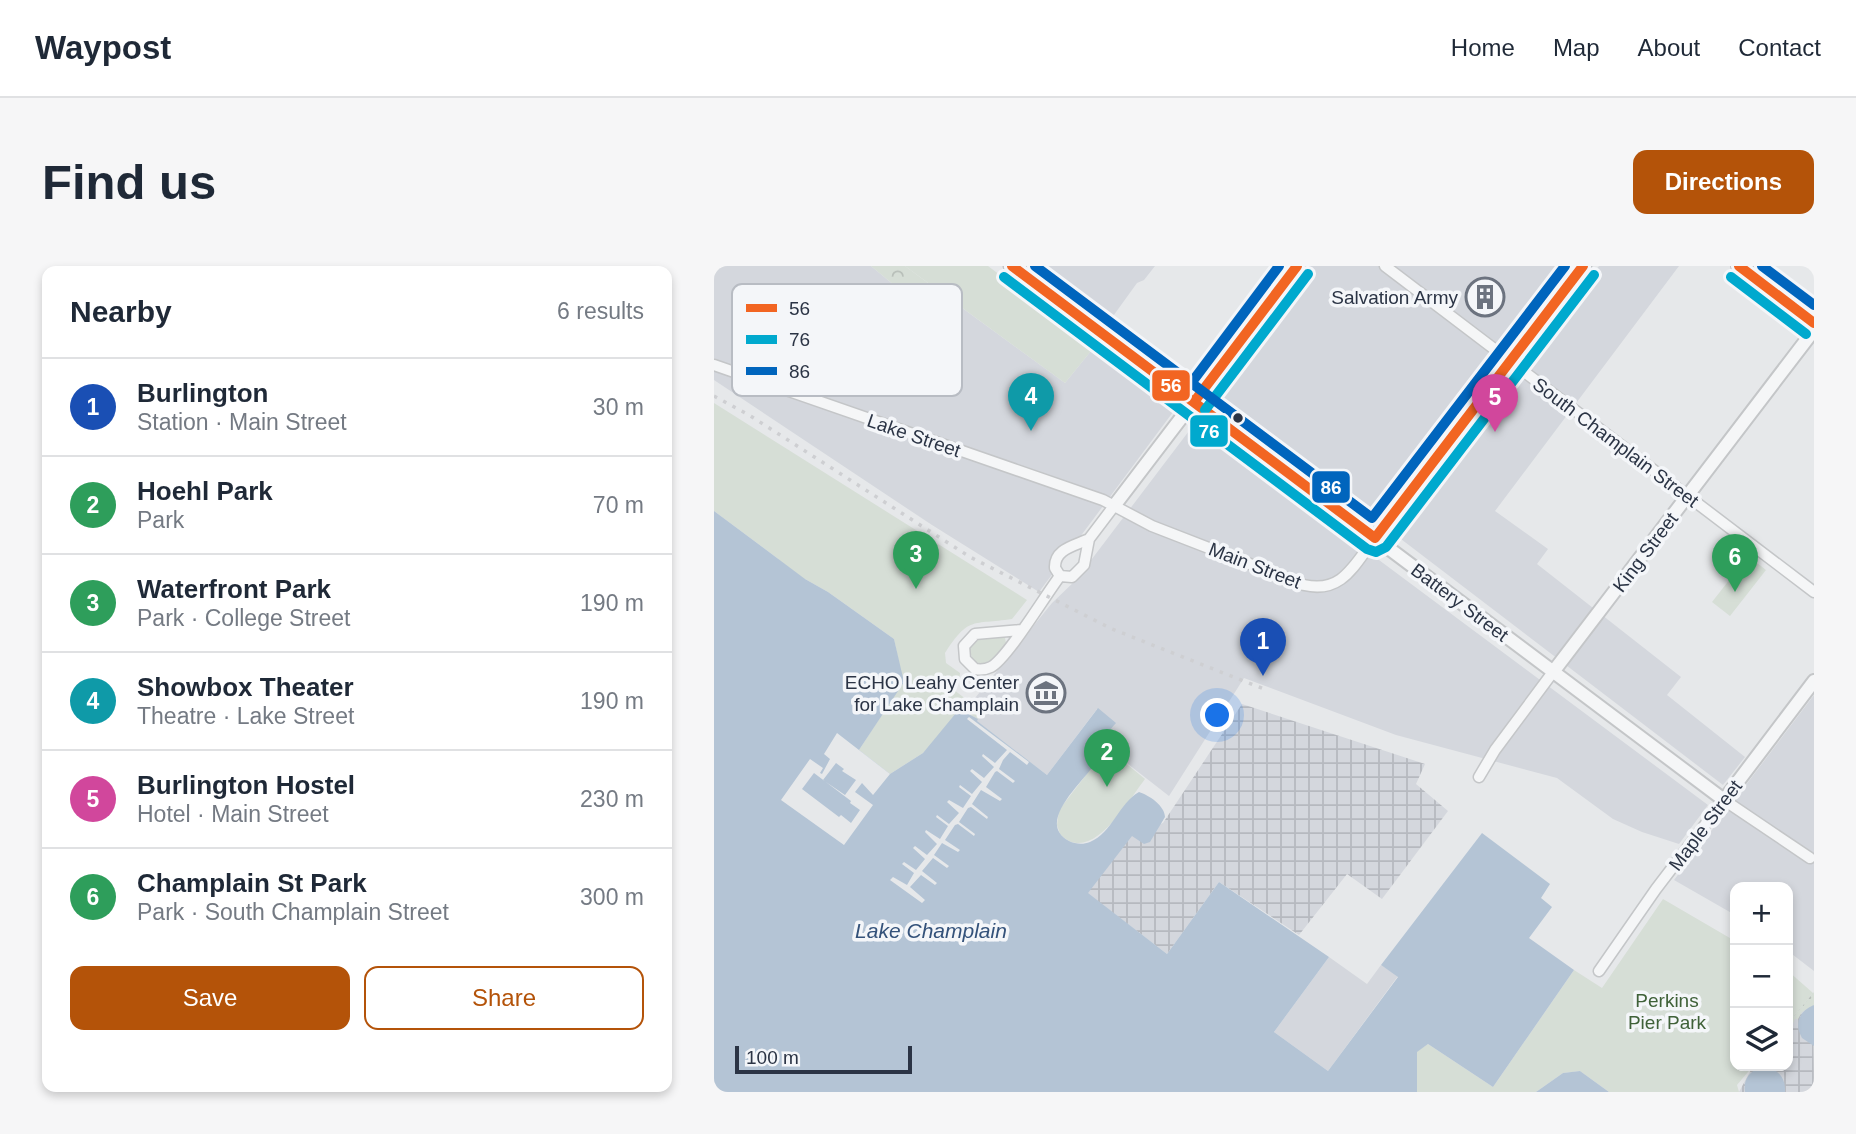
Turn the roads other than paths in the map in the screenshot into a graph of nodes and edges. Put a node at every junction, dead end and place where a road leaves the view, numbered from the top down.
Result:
1 (1012, 266) edge
2 (1297, 266) edge
3 (1385, 266) edge
4 (1583, 266) edge
5 (1739, 266) edge
6 (1814, 323) edge
7 (1814, 330) edge
8 (1510, 362) junction
9 (714, 365) edge
10 (732, 371) edge
11 (803, 396) edge
12 (1194, 402) junction
13 (1687, 497) junction
14 (1114, 506) junction
15 (1375, 538) junction
16 (1089, 539) junction
17 (1060, 576) junction
18 (1814, 592) edge
19 (1021, 630) junction
20 (1553, 673) junction
21 (1814, 681) edge
22 (1479, 777) dead end
23 (1724, 800) junction
24 (1810, 858) dead end
25 (1599, 971) dead end

1 - 12 main road, Battery Street
2 - 12 street
3 - 8 street, South Champlain Street
4 - 8 main road, Main Street
5 - 6 main road
7 - 13 street, King Street
8 - 13 street, South Champlain Street
8 - 15 main road, Main Street
9 - 10 street, Lake Street
11 - 14 street, Lake Street
12 - 14 street
12 - 15 main road, Battery Street
13 - 18 street, South Champlain Street
13 - 20 street, King Street
14 - 15 street, Main Street
14 - 16 street
15 - 20 street, Battery Street
16 - 17 street
16 - 17 street
17 - 19 street
19 - 19 street
20 - 22 street, King Street
20 - 23 street, Battery Street
21 - 23 street, Maple Street
23 - 24 street, Battery Street
23 - 25 street, Maple Street

